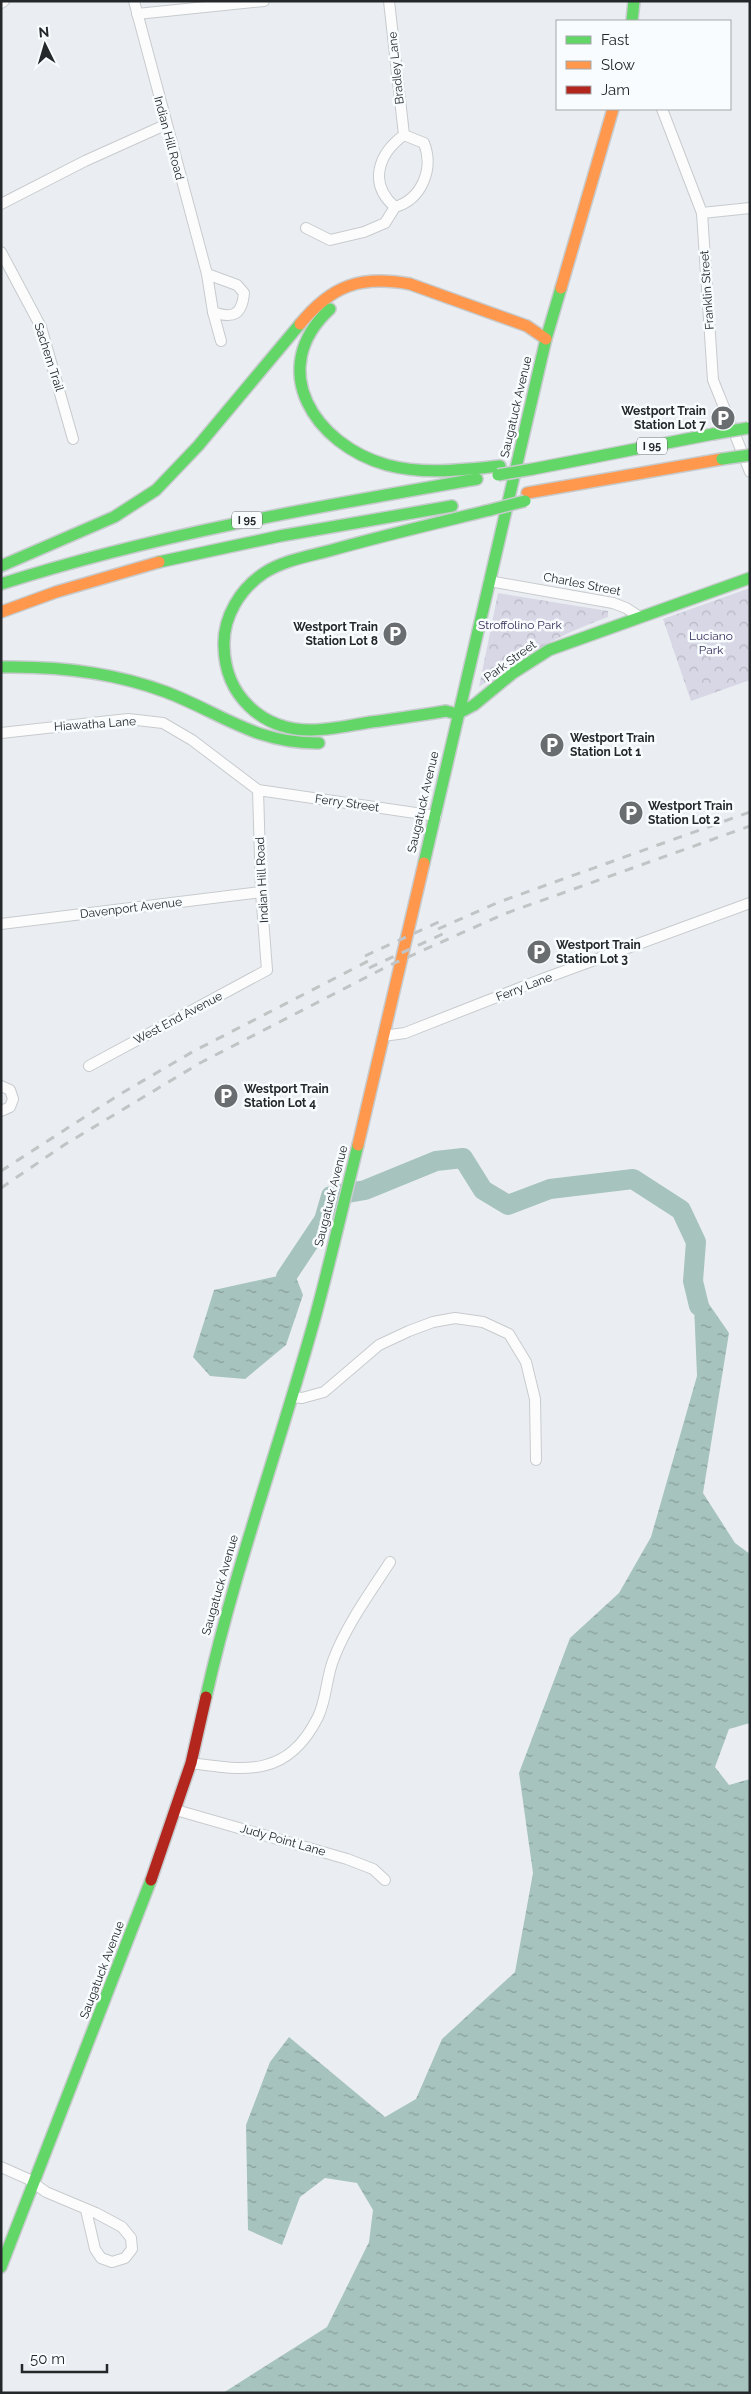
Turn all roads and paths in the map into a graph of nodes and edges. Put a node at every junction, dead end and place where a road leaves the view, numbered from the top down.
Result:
1 (134, 1) edge
2 (264, 1) edge
3 (389, 1) edge
4 (634, 1) edge
5 (136, 14) junction
6 (632, 20) edge
7 (613, 110) edge
8 (662, 110) edge
9 (165, 125) junction
10 (404, 135) junction
11 (1, 204) edge
12 (395, 207) junction
13 (750, 208) edge
14 (702, 213) junction
15 (306, 228) dead end
16 (1, 252) edge
17 (207, 274) junction
18 (213, 312) junction
19 (546, 338) junction
20 (221, 341) dead end
21 (749, 428) edge
22 (73, 439) dead end
23 (750, 455) edge
24 (499, 471) junction
25 (750, 472) edge
26 (491, 504) junction
27 (1, 566) edge
28 (750, 578) edge
29 (489, 581) junction
30 (1, 584) edge
31 (1, 612) edge
32 (640, 617) junction
33 (1, 667) edge
34 (457, 714) junction
35 (394, 731) dead end
36 (1, 733) edge
37 (331, 742) dead end
38 (258, 790) junction
39 (436, 816) junction
40 (261, 892) junction
41 (750, 903) edge
42 (1, 924) edge
43 (267, 970) joint
44 (383, 1036) junction
45 (89, 1066) dead end
46 (1, 1086) edge
47 (1, 1111) edge
48 (292, 1397) junction
49 (536, 1460) dead end
50 (390, 1562) dead end
51 (190, 1763) junction
52 (176, 1810) junction
53 (385, 1880) dead end
54 (1, 2167) edge
55 (34, 2183) junction
56 (86, 2210) junction
57 (1, 2267) edge

1 - 5 street, Indian Hill Road
2 - 5 street
3 - 10 street, Bradley Lane
4 - 6 main road
5 - 9 street, Indian Hill Road
7 - 19 main road, Saugatuck Avenue
8 - 14 street, Franklin Street
9 - 11 street
9 - 17 street, Indian Hill Road
10 - 12 street
10 - 12 street
12 - 15 street
13 - 14 street
14 - 25 street, Franklin Street
16 - 22 street, Sachem Trail
17 - 18 street, Indian Hill Road
17 - 18 street
18 - 20 street, Indian Hill Road
19 - 24 main road
19 - 27 main road
19 - 29 main road, Saugatuck Avenue
21 - 24 main road, I 95, bridge
23 - 26 main road, I 95, bridge
24 - 30 main road, I 95
26 - 31 main road, I 95
26 - 34 main road
28 - 32 main road
29 - 32 street, Charles Street
29 - 34 main road, Saugatuck Avenue
32 - 34 main road, Park Street
33 - 37 main road
34 - 35 main road, Park Street
34 - 39 main road, Saugatuck Avenue
36 - 38 street, Hiawatha Lane
38 - 39 street, Ferry Street
38 - 40 street, Indian Hill Road
39 - 44 main road, Saugatuck Avenue
40 - 42 street, Davenport Avenue
40 - 43 street, Indian Hill Road
41 - 44 street, Ferry Lane
43 - 45 street, West End Avenue
44 - 48 main road, Saugatuck Avenue
46 - 47 street
48 - 49 street
48 - 51 main road, Saugatuck Avenue
50 - 51 street
51 - 52 main road, Saugatuck Avenue
52 - 53 street, Judy Point Lane
52 - 55 main road, Saugatuck Avenue
54 - 55 street
55 - 56 street
55 - 57 main road, Saugatuck Avenue
56 - 56 street

